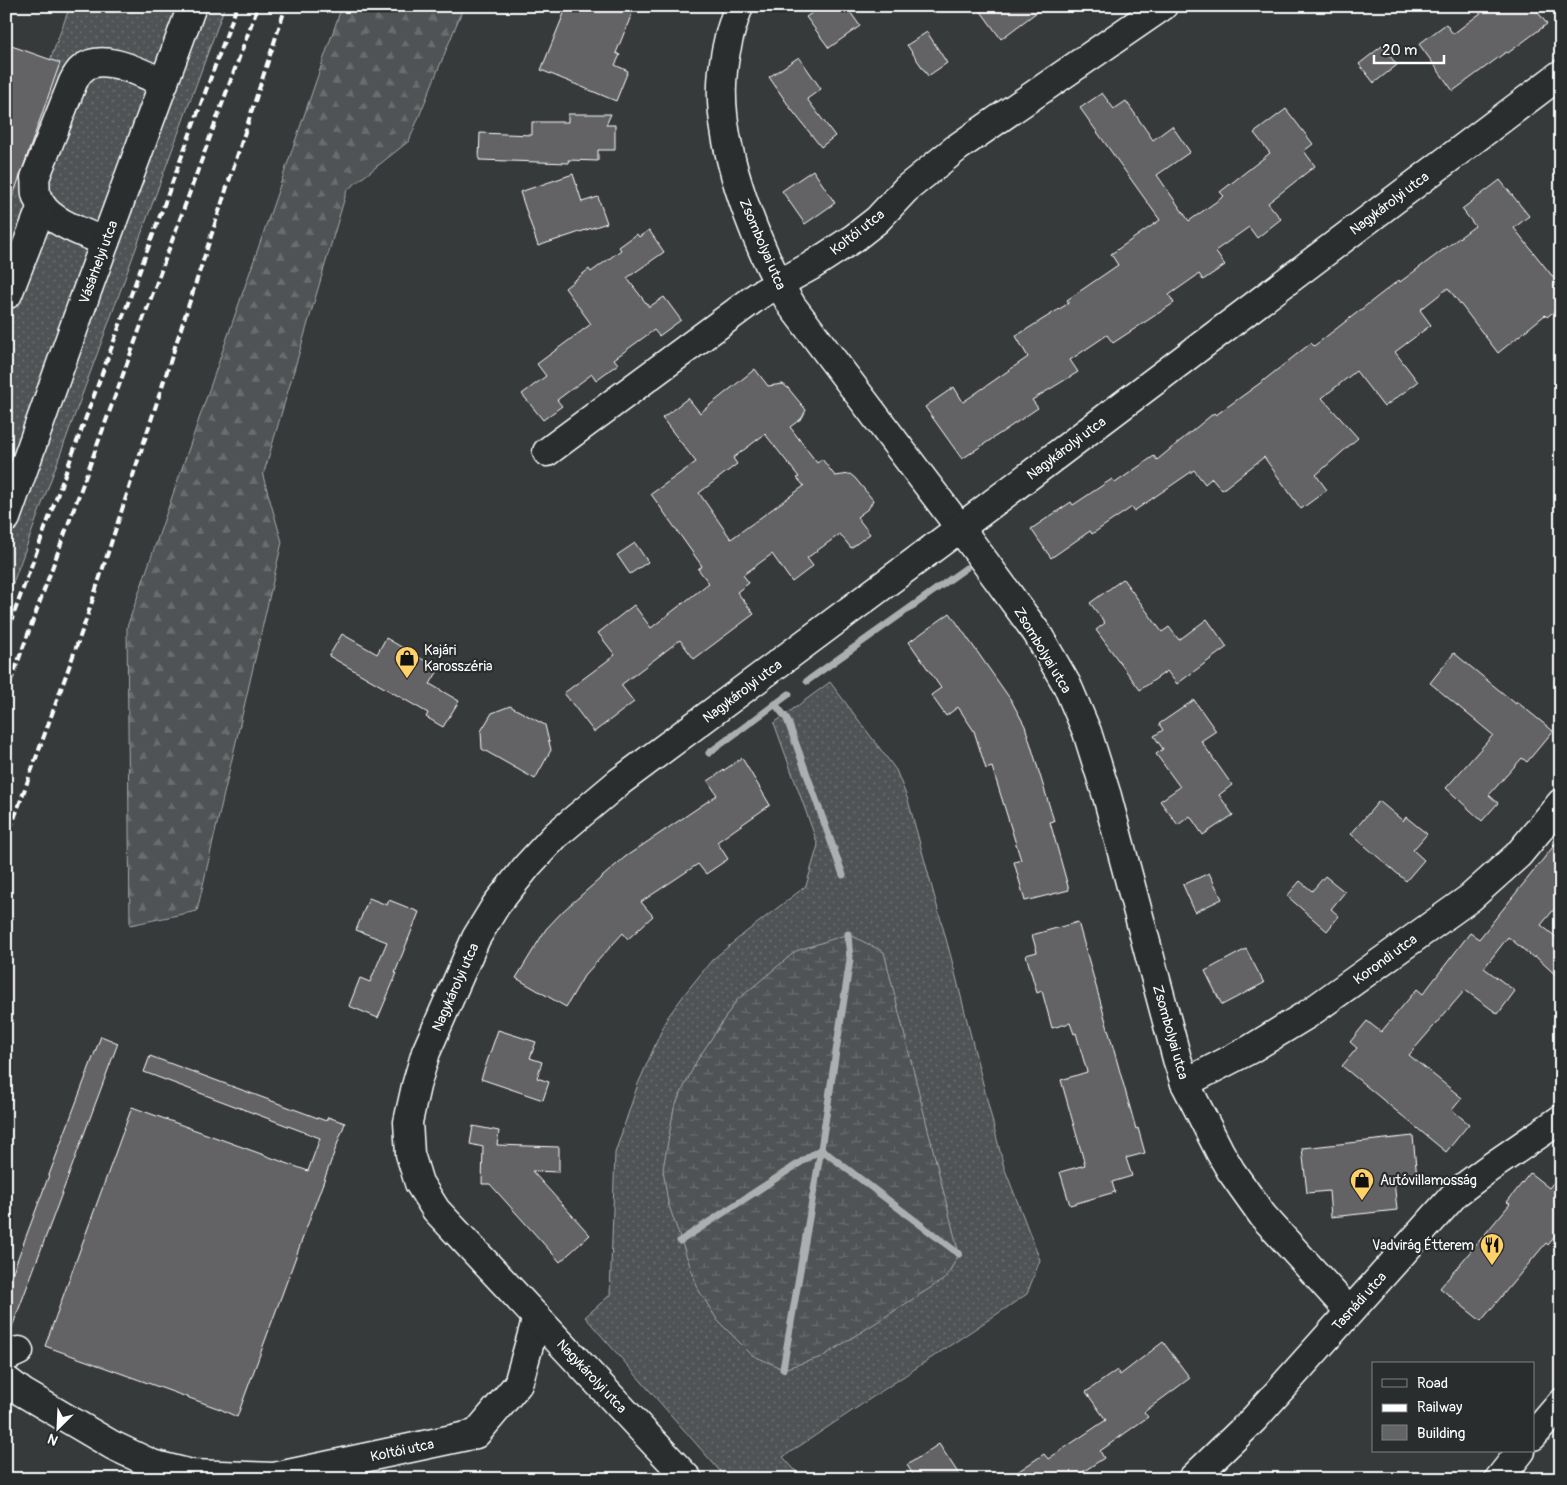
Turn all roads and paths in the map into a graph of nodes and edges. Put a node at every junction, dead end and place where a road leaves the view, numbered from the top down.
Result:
1 (192, 6) edge
2 (739, 6) edge
3 (1163, 6) edge
4 (1561, 74) edge
5 (164, 83) junction
6 (42, 206) junction
7 (105, 242) junction
8 (778, 284) junction
9 (8, 294) dead end
10 (547, 452) dead end
11 (6, 518) edge
12 (960, 528) junction
13 (1561, 803) edge
14 (1185, 1083) junction
15 (1561, 1119) edge
16 (1350, 1311) junction
17 (537, 1317) junction
18 (6, 1380) edge
19 (1561, 1403) edge
20 (1534, 1435) edge
21 (1520, 1452) edge
22 (688, 1479) edge
23 (1192, 1479) edge
24 (1499, 1479) edge

1 - 5 street, Vásárhelyi utca
2 - 8 street, Zsombolyai utca
3 - 8 street, Koltói utca
4 - 12 street, Nagykárolyi utca
5 - 6 street
5 - 7 street, Vásárhelyi utca
6 - 7 street
6 - 9 street
7 - 11 street, Vásárhelyi utca
8 - 10 street, Koltói utca
8 - 12 street, Zsombolyai utca
12 - 14 street, Zsombolyai utca
12 - 17 street, Nagykárolyi utca
13 - 14 street, Korondi utca
14 - 16 street, Zsombolyai utca
15 - 16 street, Tasnádi utca
16 - 23 street, Tasnádi utca
17 - 18 street, Koltói utca
17 - 22 street, Nagykárolyi utca
19 - 20 street
21 - 24 street

